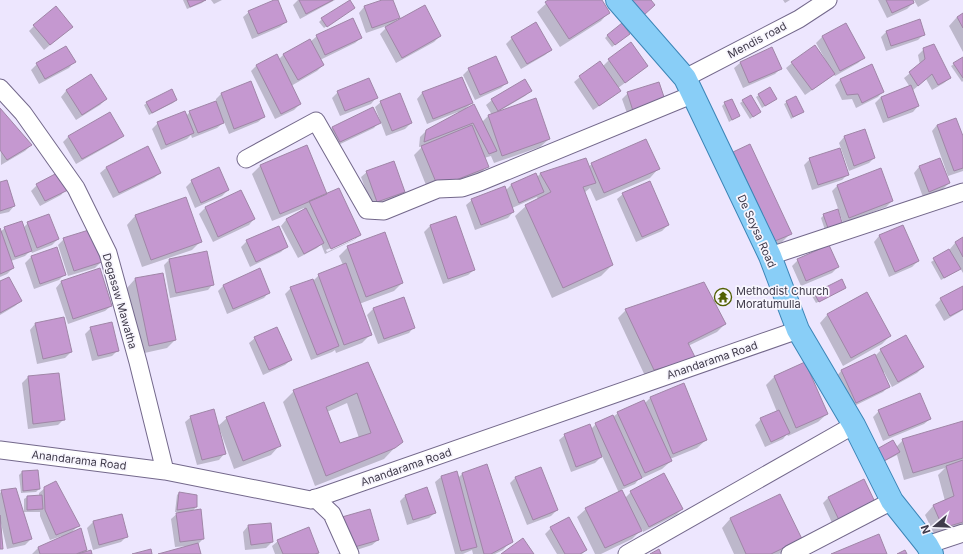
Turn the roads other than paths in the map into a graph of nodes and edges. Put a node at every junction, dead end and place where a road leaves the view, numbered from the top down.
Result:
1 (617, 0) edge
2 (828, 0) edge
3 (690, 86) junction
4 (0, 88) edge
5 (246, 159) dead end
6 (963, 192) edge
7 (770, 256) junction
8 (798, 330) junction
9 (854, 425) junction
10 (0, 450) edge
11 (165, 471) junction
12 (315, 498) junction
13 (892, 501) junction
14 (963, 533) edge
15 (929, 549) edge
16 (350, 554) edge
17 (627, 554) edge
18 (790, 554) edge

1 - 3 main road, De Soysa Road
2 - 3 street, Mendis road
3 - 5 street, Mendis road
3 - 7 main road, De Soysa Road
4 - 11 street, Degasaw Mawatha
6 - 7 street
7 - 8 main road, De Soysa Road
8 - 9 main road, De Soysa Road
8 - 12 street, Anandarama Road
9 - 13 main road, De Soysa Road
9 - 17 street
10 - 11 street, Anandarama Road
11 - 12 street, Anandarama Road
12 - 16 street
13 - 15 main road, De Soysa Road
13 - 18 street
14 - 15 street

